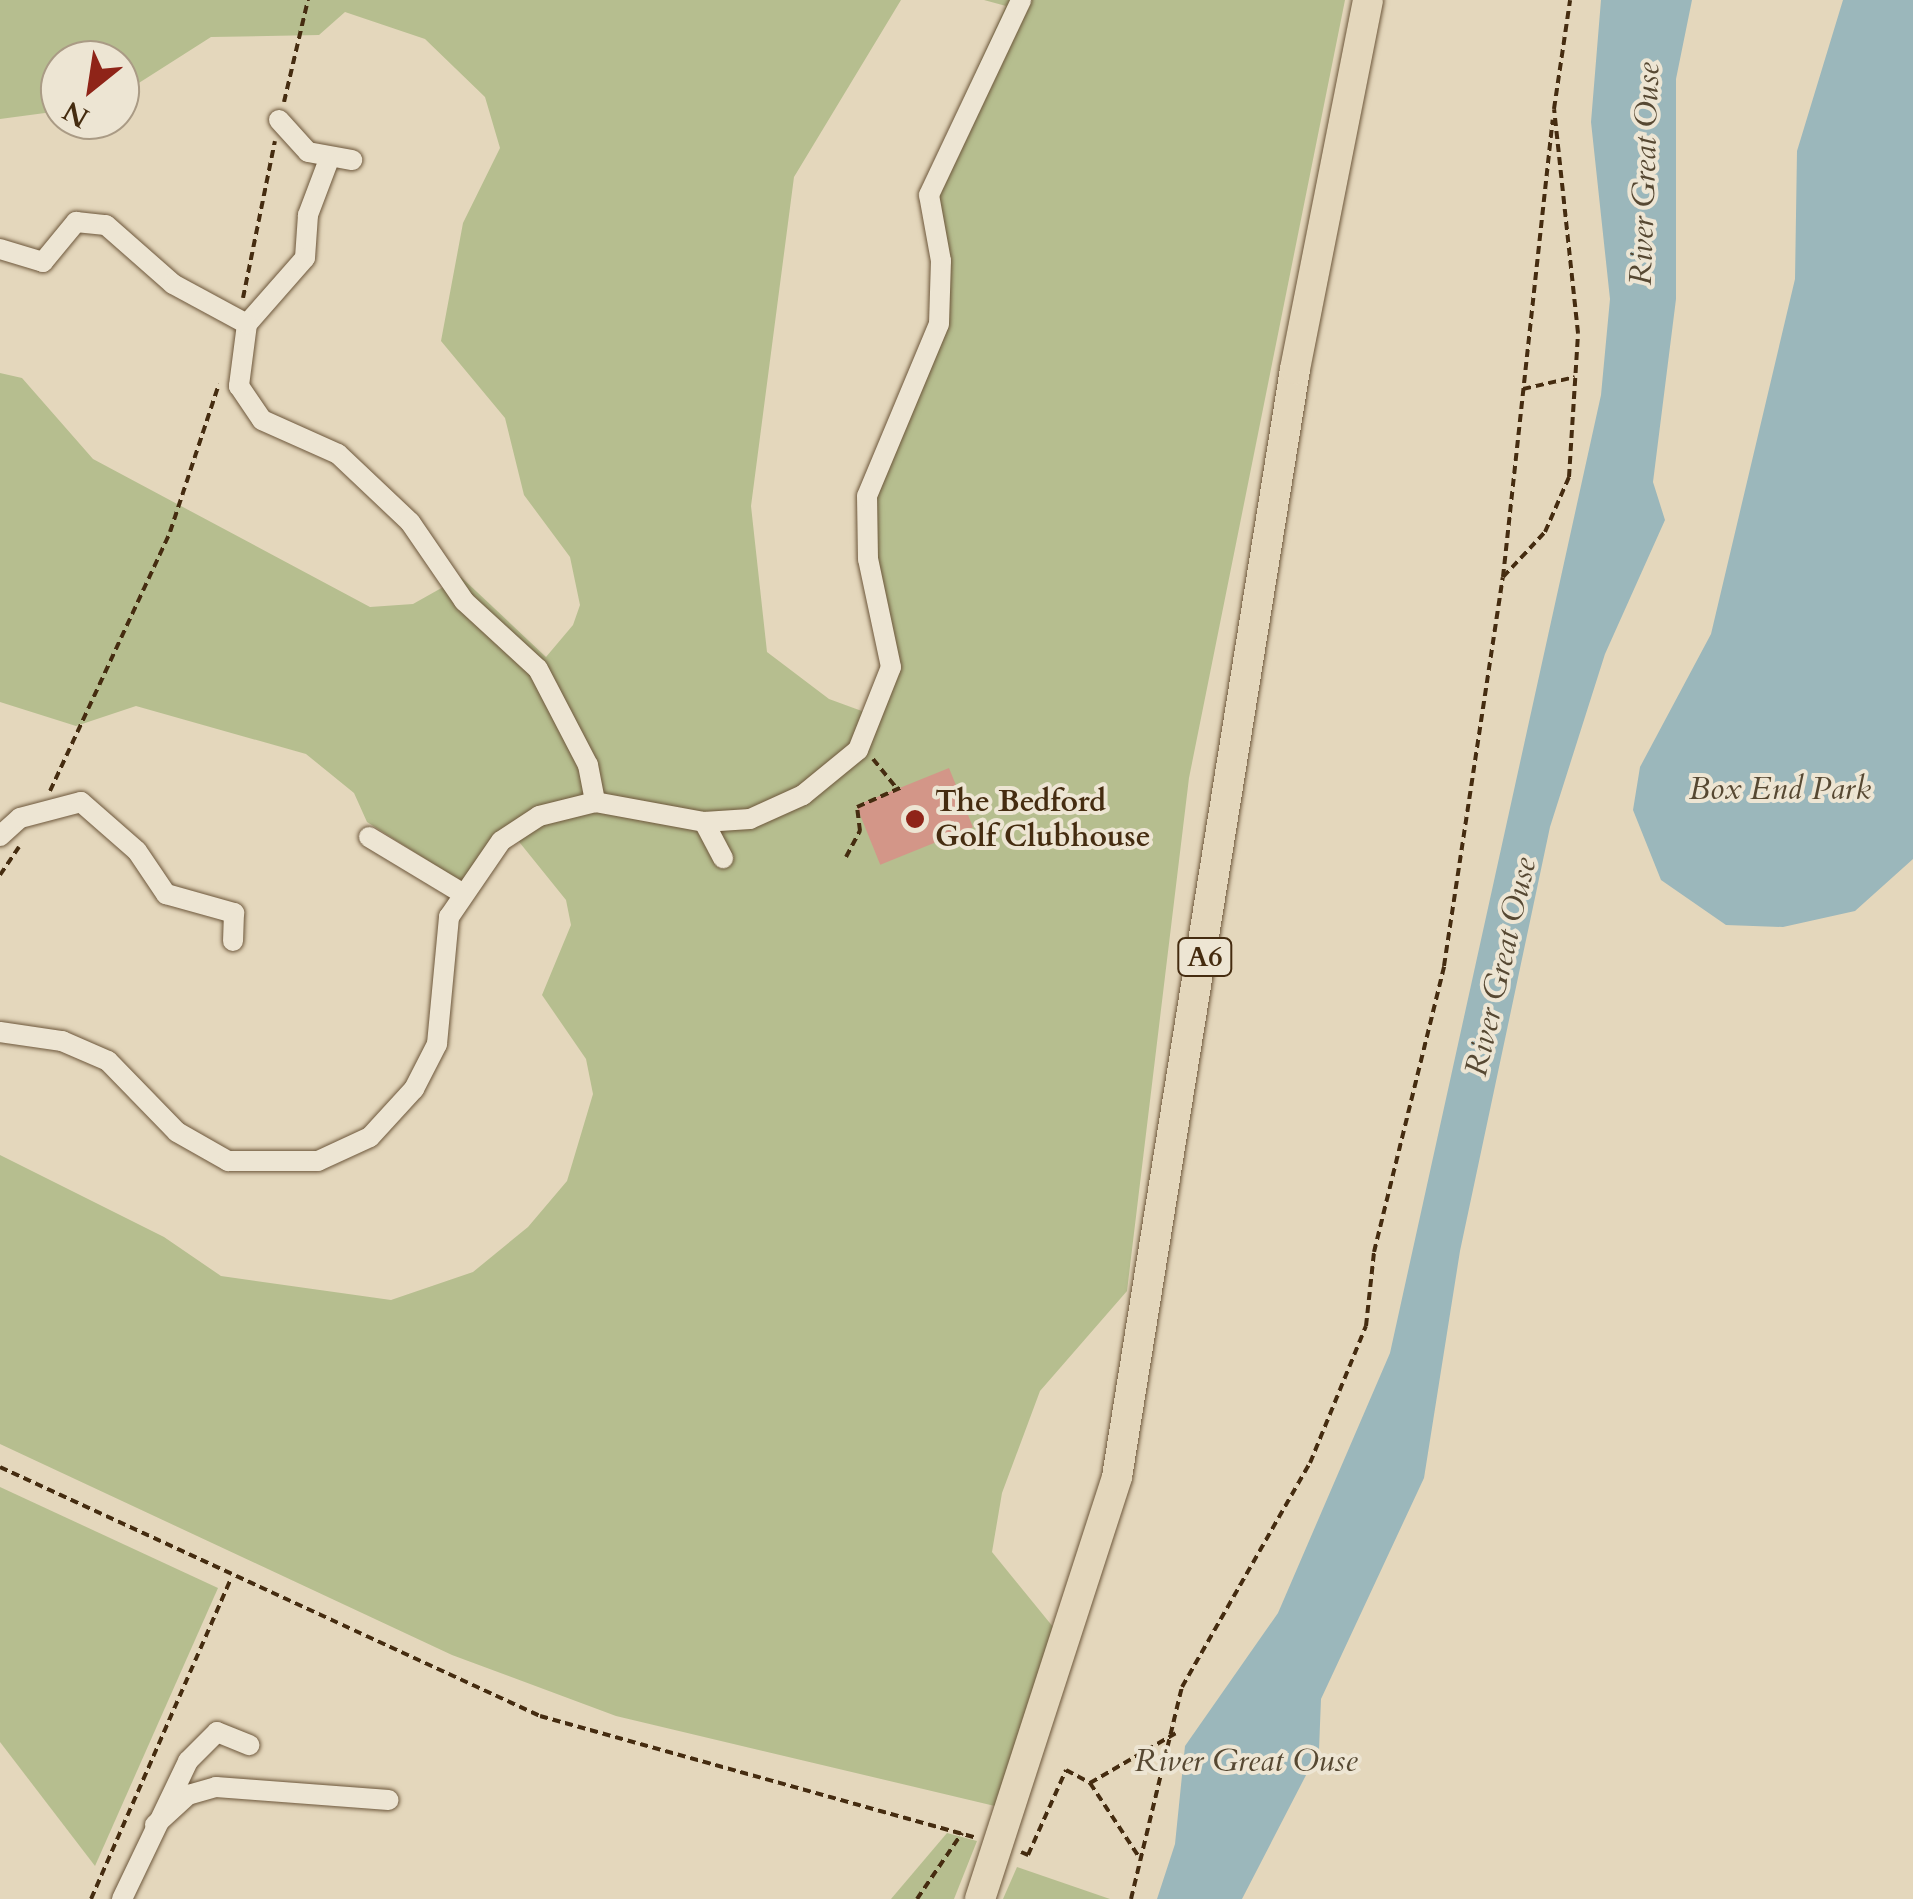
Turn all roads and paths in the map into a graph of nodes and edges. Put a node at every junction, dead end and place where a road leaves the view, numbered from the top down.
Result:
1 (308, 0) edge
2 (1022, 0) edge
3 (1368, 0) edge
4 (1570, 0) edge
5 (1554, 109) junction
6 (279, 120) junction
7 (352, 160) dead end
8 (328, 162) junction
9 (0, 248) edge
10 (243, 322) junction
11 (223, 372) dead end
12 (1575, 376) junction
13 (1523, 389) junction
14 (1503, 578) junction
15 (858, 750) junction
16 (595, 802) junction
17 (39, 814) junction
18 (704, 822) junction
19 (0, 836) edge
20 (369, 838) dead end
21 (846, 856) dead end
22 (723, 858) dead end
23 (460, 892) junction
24 (233, 941) dead end
25 (0, 1032) edge
26 (0, 1468) edge
27 (231, 1578) junction
28 (1176, 1733) junction
29 (250, 1745) dead end
30 (1090, 1783) junction
31 (389, 1800) dead end
32 (155, 1826) junction
33 (962, 1834) junction
34 (1001, 1844) junction
35 (1141, 1860) junction
36 (91, 1899) edge
37 (122, 1899) edge
38 (917, 1899) edge
39 (980, 1899) edge
40 (1131, 1899) edge

1 - 6 path
2 - 15 street
3 - 34 highway, A6
4 - 5 path
5 - 12 path
5 - 13 path
6 - 8 street
6 - 10 path
7 - 8 street
8 - 10 street
9 - 10 street
10 - 16 street
11 - 17 path
12 - 13 path
12 - 14 path
13 - 14 path
14 - 28 path
15 - 18 street
15 - 21 path
16 - 18 street
16 - 23 street
17 - 19 street
17 - 24 street
18 - 22 street
20 - 23 street
23 - 25 street
26 - 27 path
27 - 33 path
27 - 36 path
28 - 30 path
28 - 35 path
29 - 32 street
30 - 34 path
30 - 35 path
31 - 32 street
32 - 37 street
33 - 34 path
33 - 38 path
34 - 39 highway, A6
35 - 40 path

